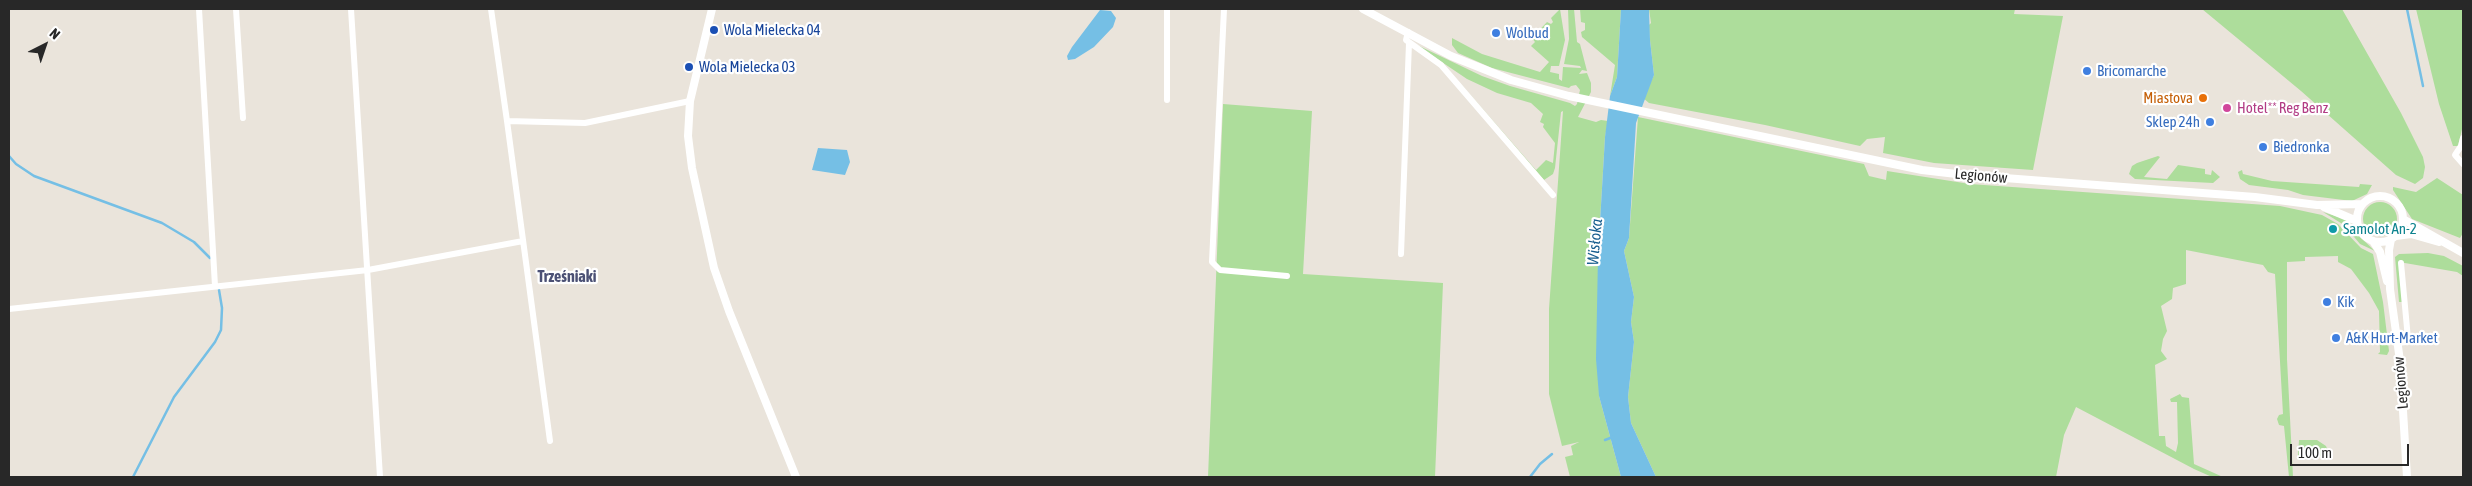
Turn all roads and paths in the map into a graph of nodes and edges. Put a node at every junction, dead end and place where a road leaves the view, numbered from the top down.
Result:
1 (199, 9) edge
2 (236, 9) edge
3 (351, 9) edge
4 (491, 9) edge
5 (712, 9) edge
6 (1167, 9) edge
7 (1224, 9) edge
8 (1363, 9) edge
9 (1408, 32) junction
10 (1410, 44) junction
11 (1166, 100) dead end
12 (690, 101) junction
13 (243, 118) dead end
14 (507, 121) junction
15 (2463, 138) edge
16 (2463, 164) edge
17 (1553, 195) dead end
18 (2362, 204) junction
19 (2317, 205) junction
20 (2403, 219) junction
21 (2357, 221) junction
22 (2393, 237) junction
23 (523, 240) junction
24 (2373, 241) junction
25 (2448, 245) junction
26 (2463, 253) edge
27 (1401, 254) dead end
28 (2402, 263) dead end
29 (368, 270) junction
30 (1287, 276) dead end
31 (215, 286) junction
32 (2390, 289) junction
33 (9, 309) edge
34 (2397, 344) junction
35 (550, 441) dead end
36 (380, 477) edge
37 (796, 477) edge
38 (2408, 477) edge

1 - 31 street
2 - 13 street
3 - 29 street
4 - 14 street
5 - 12 street
6 - 11 street
7 - 30 street
8 - 9 street, Legionów
9 - 10 street
9 - 19 street, Legionów
10 - 17 street
10 - 27 street
12 - 14 street
12 - 37 street
14 - 23 street
15 - 16 street
18 - 19 street, Legionów
18 - 20 street
18 - 21 street
19 - 21 street, Legionów
20 - 22 street
20 - 25 street
21 - 24 street
22 - 24 street
22 - 25 street
22 - 32 street, Legionów
23 - 29 street
23 - 35 street
24 - 32 street, Legionów
25 - 26 street
28 - 34 street
29 - 31 street
29 - 36 street
31 - 33 street
32 - 34 street, Legionów
34 - 38 street, Legionów

